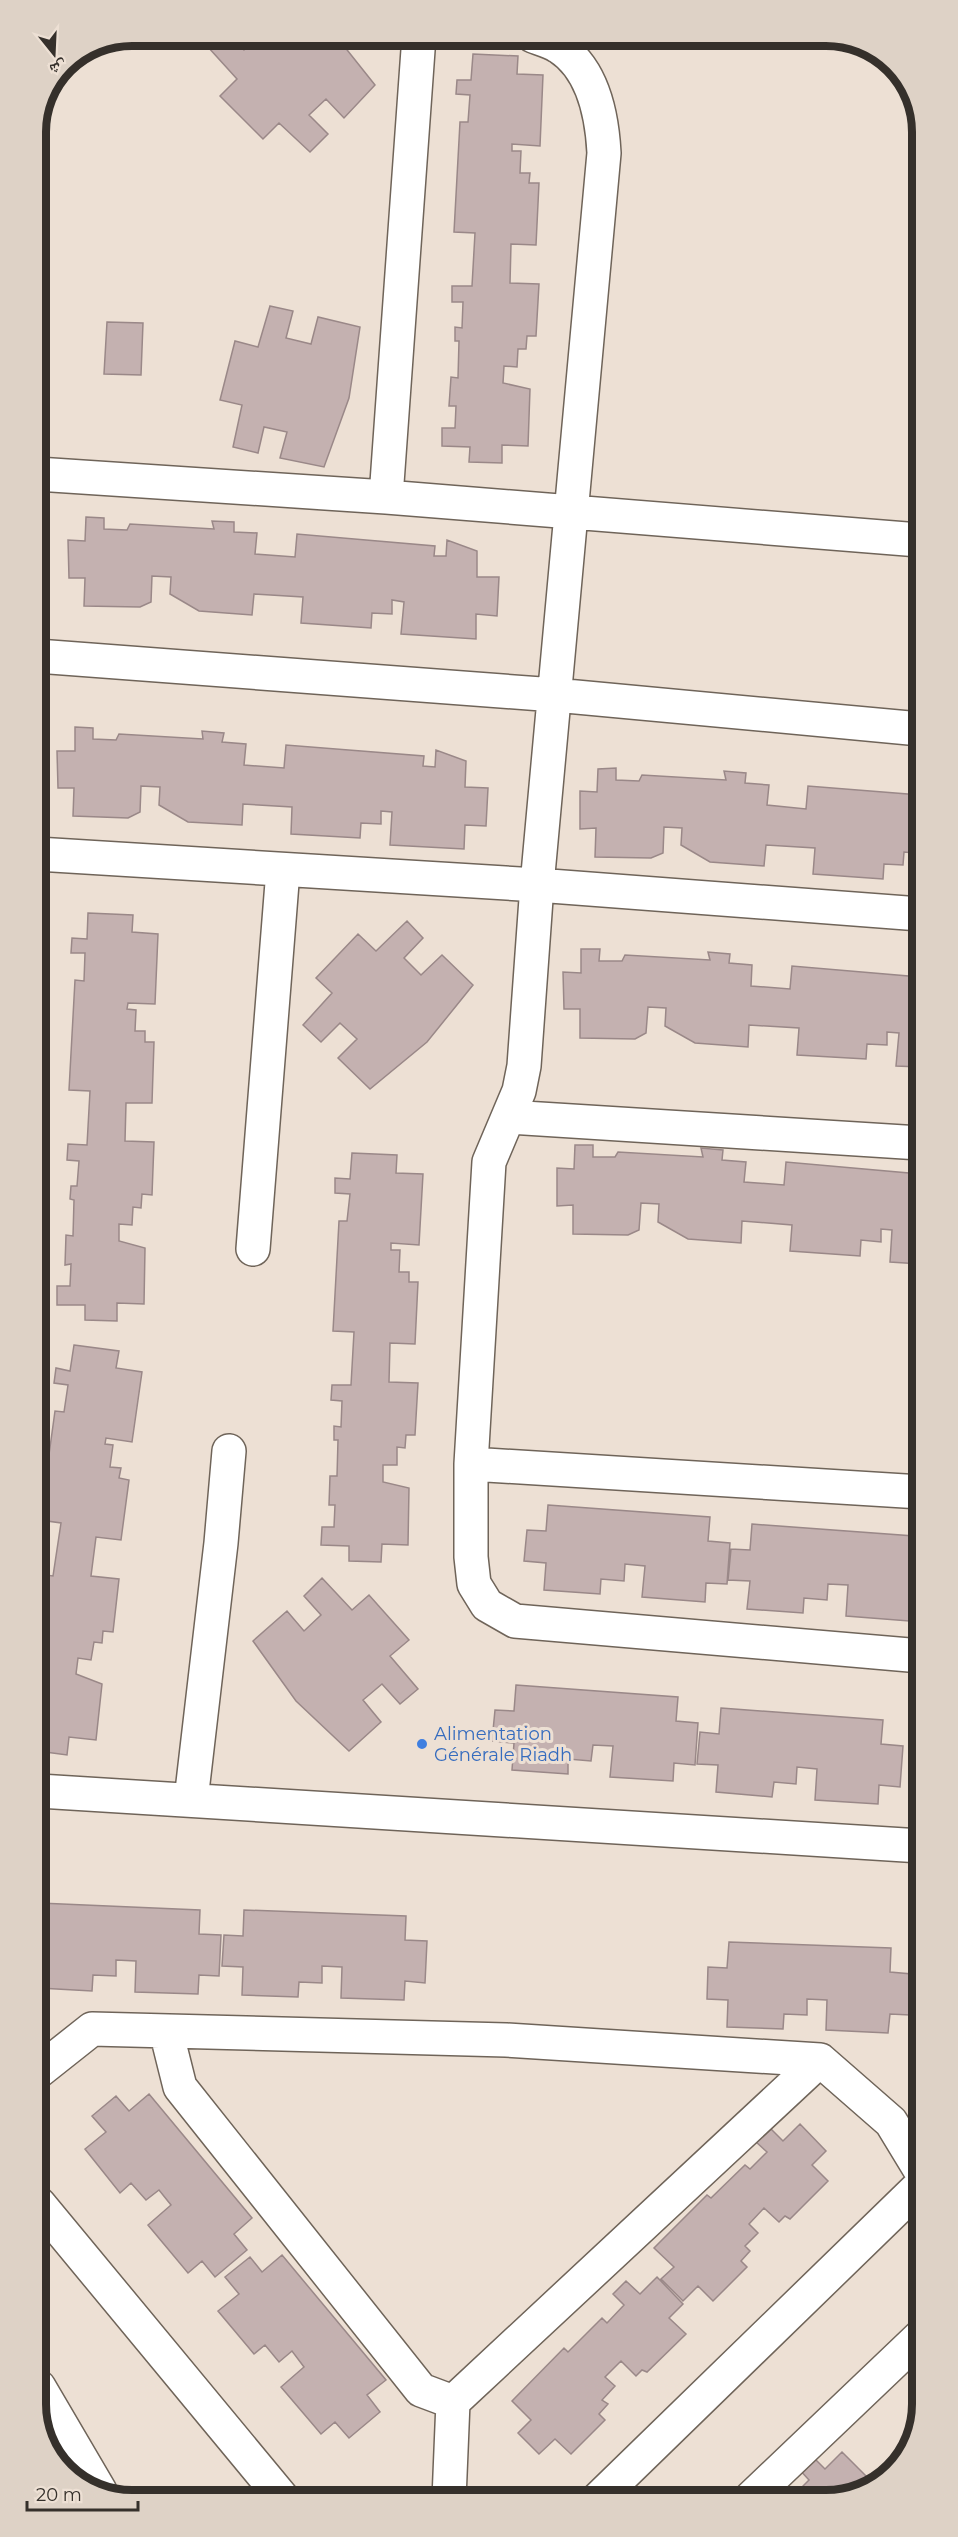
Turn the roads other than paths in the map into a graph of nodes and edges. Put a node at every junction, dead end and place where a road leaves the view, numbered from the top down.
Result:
1 (418, 46) edge
2 (560, 47) edge
3 (47, 475) edge
4 (386, 497) junction
5 (572, 514) junction
6 (912, 539) edge
7 (47, 657) edge
8 (555, 695) junction
9 (912, 728) edge
10 (47, 855) edge
11 (283, 870) junction
12 (537, 885) junction
13 (912, 913) edge
14 (508, 1118) junction
15 (912, 1143) edge
16 (253, 1249) dead end
17 (229, 1451) dead end
18 (471, 1464) junction
19 (912, 1491) edge
20 (912, 1655) edge
21 (46, 1791) edge
22 (191, 1800) junction
23 (912, 1845) edge
24 (166, 2031) junction
25 (820, 2060) junction
26 (46, 2065) edge
27 (912, 2157) edge
28 (912, 2194) edge
29 (46, 2213) edge
30 (912, 2345) edge
31 (46, 2399) edge
32 (453, 2402) junction
33 (94, 2481) edge
34 (276, 2490) edge
35 (449, 2490) edge
36 (607, 2490) edge
37 (759, 2490) edge

1 - 4 street
2 - 5 street
3 - 4 street
4 - 5 street
5 - 6 street
5 - 8 street
7 - 8 street
8 - 9 street
8 - 12 street
10 - 11 street
11 - 12 street
11 - 16 street
12 - 13 street
12 - 14 street
14 - 15 street
14 - 18 street
17 - 22 street
18 - 19 street
18 - 20 street
21 - 22 street
22 - 23 street
24 - 25 street
24 - 26 street
24 - 32 street
25 - 27 street
25 - 32 street
28 - 36 street
29 - 34 street
30 - 37 street
31 - 33 street
32 - 35 street

